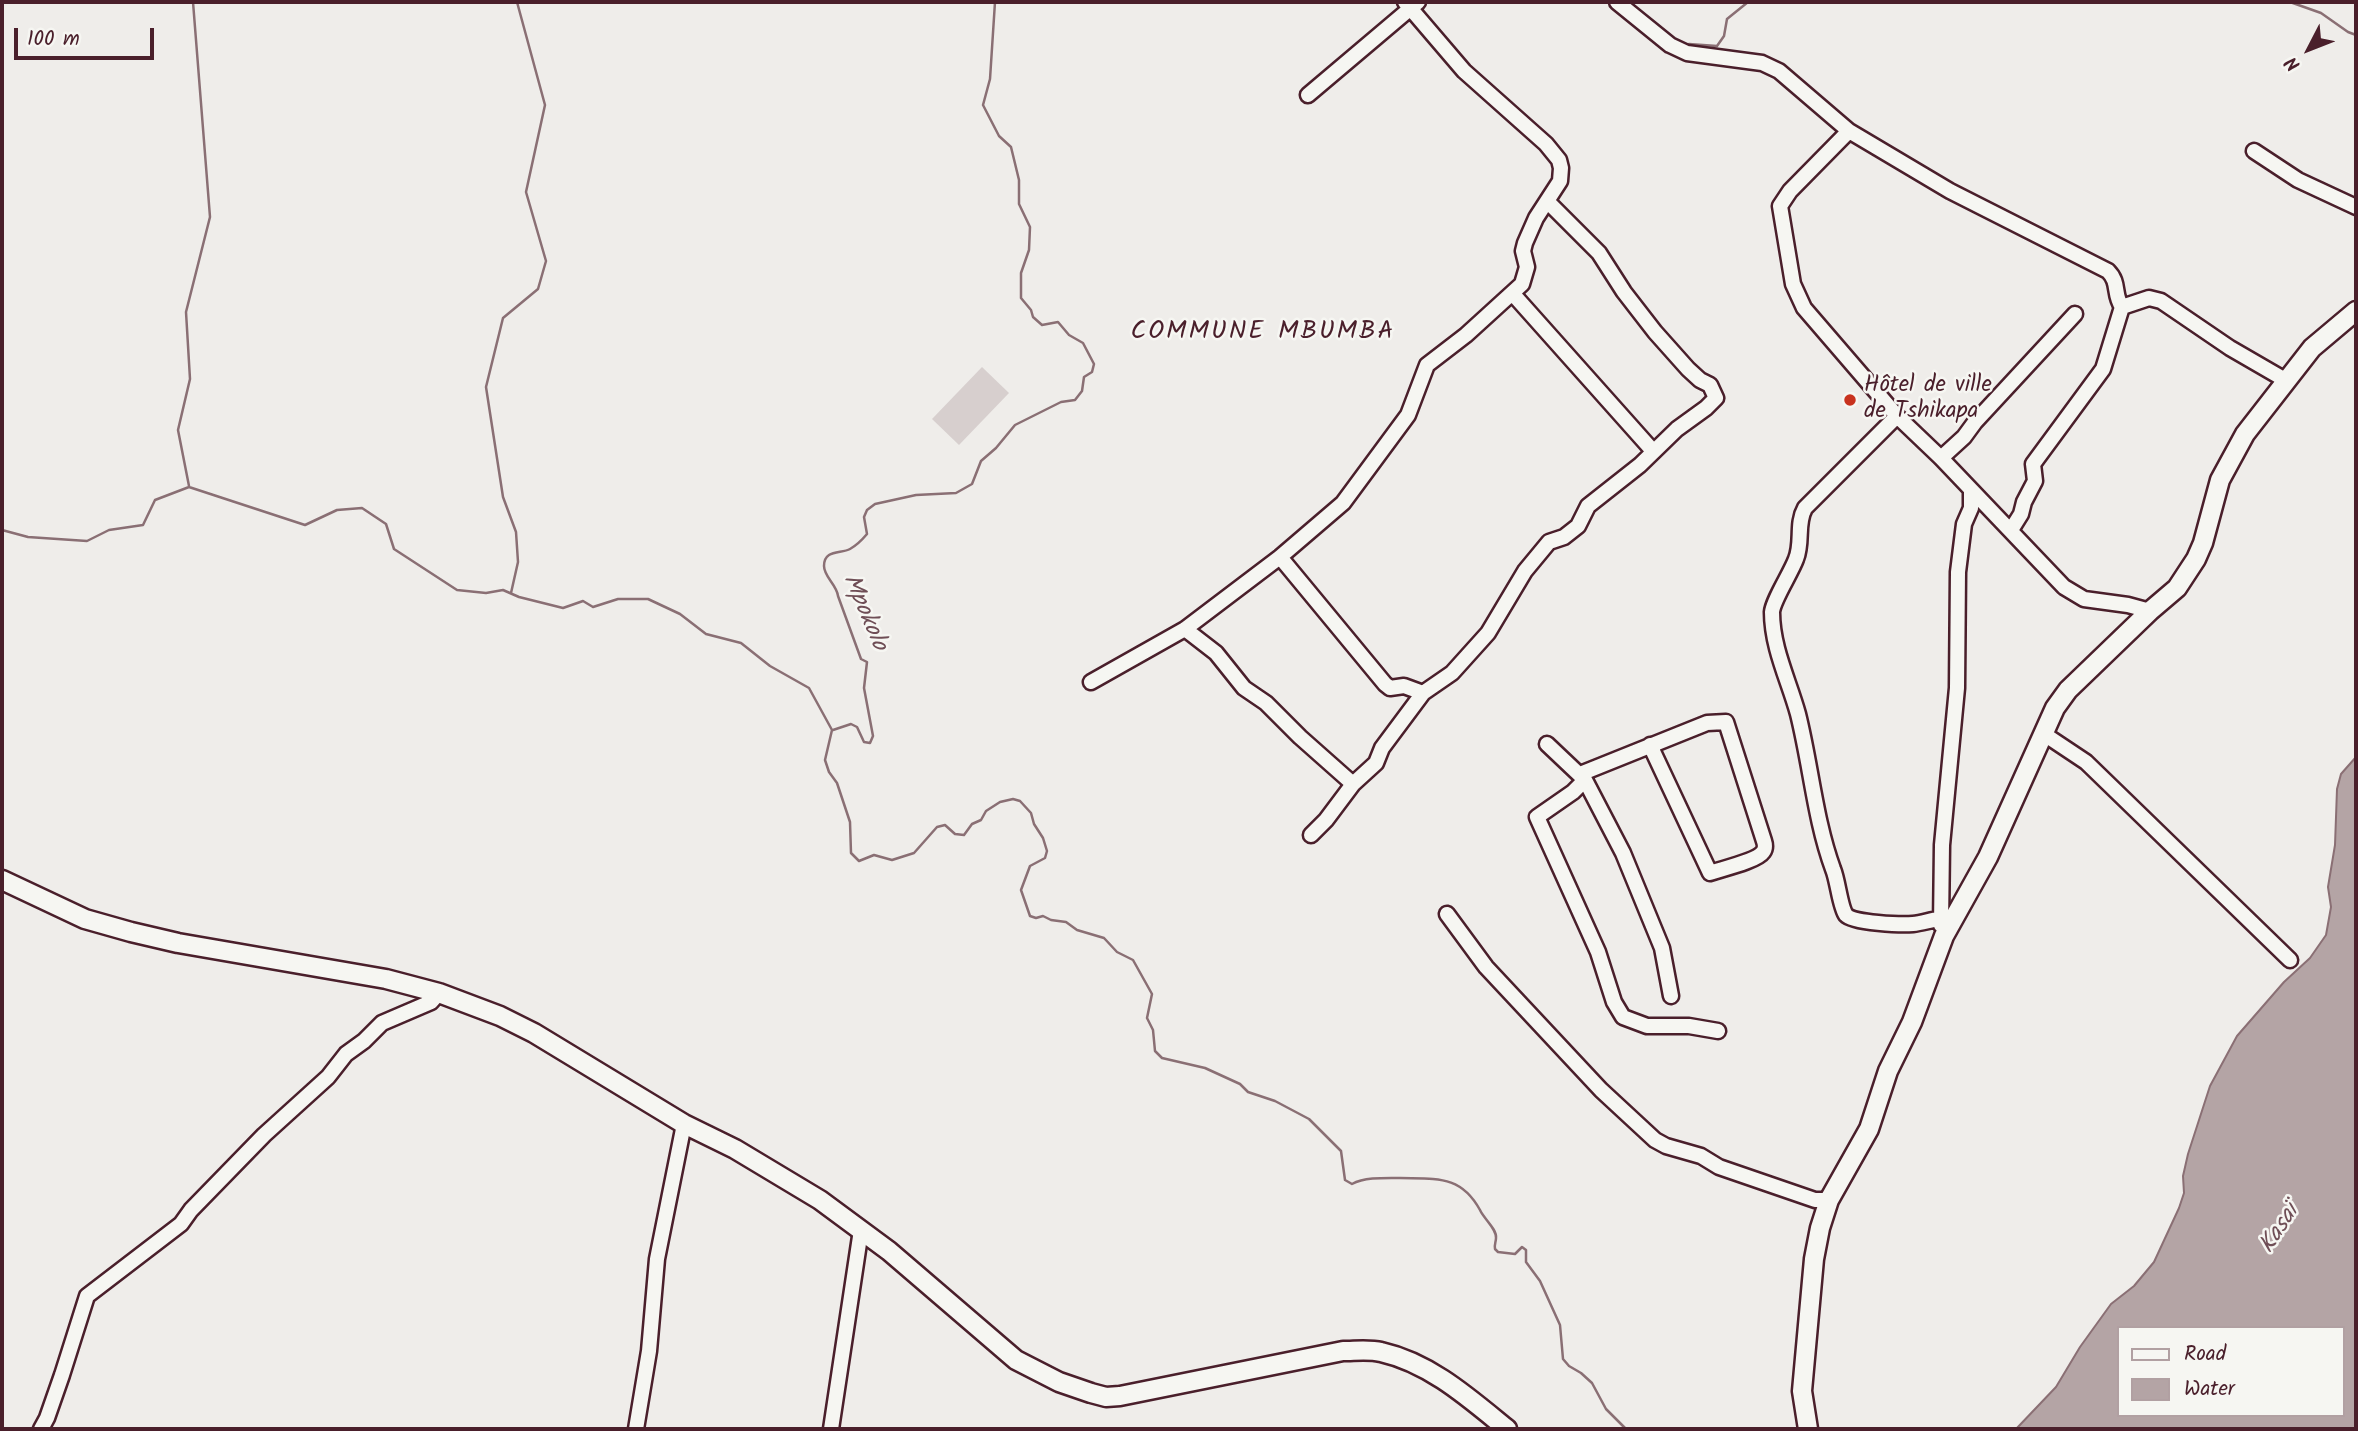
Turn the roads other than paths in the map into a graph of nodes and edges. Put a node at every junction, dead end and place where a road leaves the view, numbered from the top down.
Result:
1 (1617, 2) edge
2 (1412, 4) edge
3 (1308, 95) dead end
4 (1849, 131) junction
5 (2254, 151) dead end
6 (1547, 201) junction
7 (2356, 207) edge
8 (1513, 294) junction
9 (2122, 307) junction
10 (2356, 311) edge
11 (2076, 314) dead end
12 (2287, 381) junction
13 (1897, 416) junction
14 (1653, 451) junction
15 (1941, 458) junction
16 (1971, 492) junction
17 (2011, 530) junction
18 (1280, 557) junction
19 (2150, 611) junction
20 (1185, 629) junction
21 (1091, 682) dead end
22 (1423, 693) junction
23 (2044, 734) junction
24 (1547, 744) dead end
25 (1650, 745) junction
26 (1583, 777) junction
27 (1353, 784) junction
28 (1311, 835) dead end
29 (2, 880) edge
30 (1447, 914) dead end
31 (1942, 928) junction
32 (2290, 960) dead end
33 (439, 993) junction
34 (1671, 996) dead end
35 (1718, 1031) dead end
36 (684, 1124) junction
37 (1829, 1200) junction
38 (860, 1230) junction
39 (41, 1429) edge
40 (636, 1429) edge
41 (831, 1429) edge
42 (1507, 1429) edge
43 (1808, 1429) edge

1 - 4 street
2 - 3 street
2 - 6 street
4 - 9 street
4 - 13 street
5 - 7 street
6 - 8 street
6 - 14 street
8 - 14 street
8 - 18 street
9 - 12 street
9 - 17 street
10 - 12 main road
11 - 15 street
12 - 19 main road
13 - 15 street
13 - 31 street
14 - 22 street
15 - 16 street
16 - 17 street
16 - 31 street
17 - 19 street
18 - 20 street
18 - 22 street
19 - 23 main road
20 - 21 street
20 - 27 street
22 - 27 street
23 - 31 main road
23 - 32 street
24 - 26 street
25 - 25 street
25 - 26 street
26 - 34 street
26 - 35 street
27 - 28 street
29 - 33 main road
30 - 37 street
31 - 37 main road
33 - 36 main road
33 - 39 street
36 - 38 main road
36 - 40 street
37 - 43 main road
38 - 41 street
38 - 42 main road

